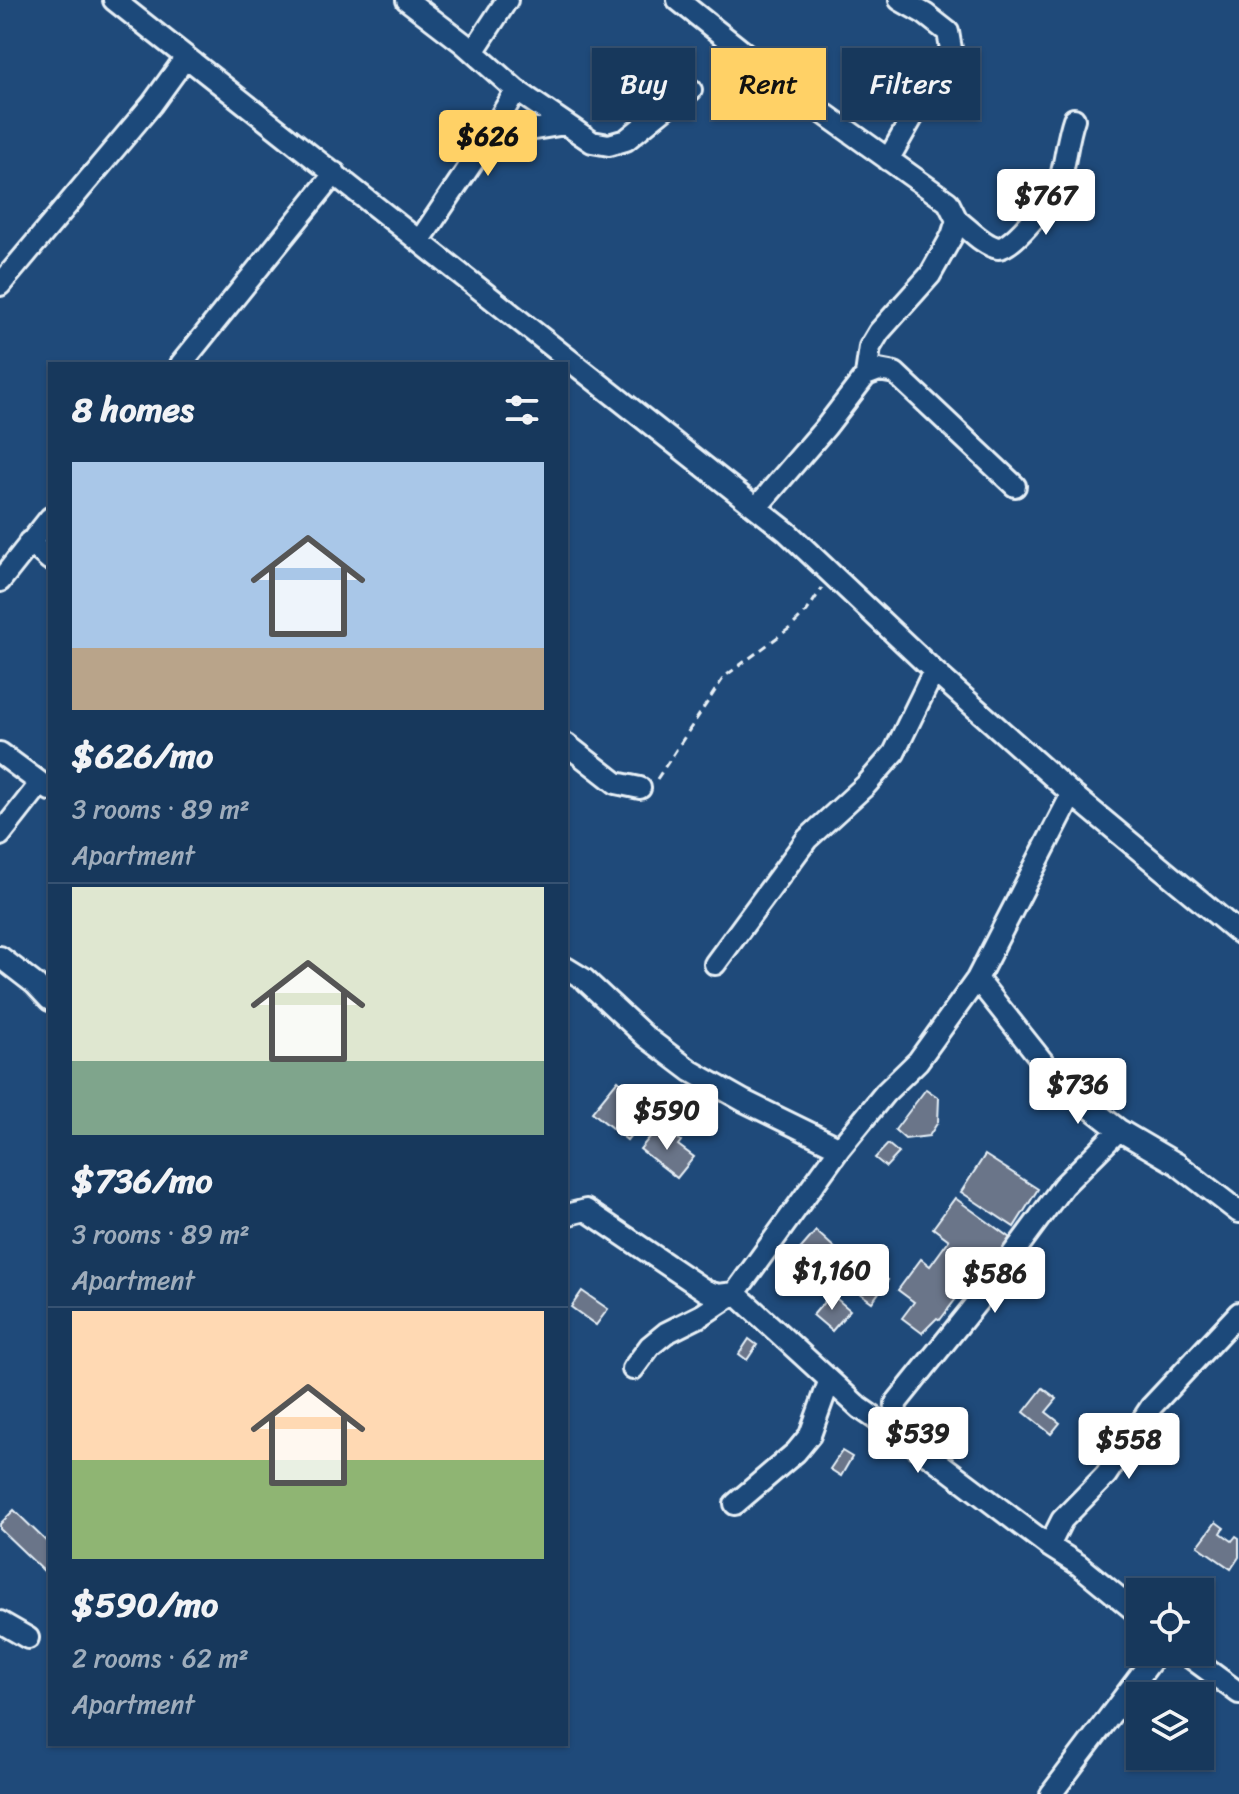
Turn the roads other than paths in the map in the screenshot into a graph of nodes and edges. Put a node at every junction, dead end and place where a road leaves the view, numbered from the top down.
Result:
1 (114, 0) edge
2 (407, 0) edge
3 (507, 0) edge
4 (678, 0) edge
5 (900, 0) edge
6 (473, 52) junction
7 (186, 57) junction
8 (516, 90) junction
9 (1074, 119) dead end
10 (651, 120) edge
11 (565, 124) junction
12 (482, 148) junction
13 (888, 160) junction
14 (335, 173) junction
15 (957, 220) junction
16 (420, 240) junction
17 (0, 285) edge
18 (183, 362) edge
19 (866, 375) junction
20 (1015, 486) dead end
21 (757, 507) junction
22 (48, 520) edge
23 (29, 542) junction
24 (48, 558) edge
25 (0, 581) edge
26 (934, 671) junction
27 (568, 746) edge
28 (0, 753) edge
29 (45, 787) edge
30 (640, 788) road end
31 (1072, 794) junction
32 (0, 835) edge
33 (1239, 933) edge
34 (0, 957) edge
35 (715, 964) dead end
36 (568, 969) edge
37 (977, 979) junction
38 (48, 998) edge
39 (1119, 1130) junction
40 (840, 1148) junction
41 (1239, 1212) edge
42 (568, 1214) edge
43 (735, 1293) junction
44 (1239, 1313) edge
45 (633, 1369) dead end
46 (829, 1382) junction
47 (901, 1439) junction
48 (735, 1504) dead end
49 (1049, 1546) junction
50 (1126, 1603) edge
51 (0, 1622) edge
52 (28, 1638) dead end
53 (1147, 1666) edge
54 (1202, 1666) edge
55 (1239, 1693) edge
56 (1051, 1794) edge

1 - 7 street
2 - 6 street
3 - 6 street
4 - 13 street
5 - 13 street
6 - 8 street
7 - 14 street
7 - 17 street
8 - 11 street
8 - 12 street
9 - 15 street
10 - 11 street
11 - 12 street
12 - 16 street
13 - 15 street
14 - 16 street
14 - 18 street
15 - 19 street
16 - 21 street
19 - 20 street
19 - 21 street
21 - 26 street
22 - 23 street
23 - 24 street
23 - 25 street
26 - 31 street
26 - 35 street
27 - 30 street
28 - 29 street
29 - 32 street
31 - 33 street
31 - 37 street
34 - 38 street
36 - 40 street
37 - 39 street
37 - 40 street
39 - 41 street
39 - 47 street
40 - 43 street
42 - 43 street
43 - 45 street
43 - 46 street
44 - 49 street
46 - 47 street
46 - 48 street
47 - 49 street
49 - 50 street
51 - 52 street
53 - 56 street
54 - 55 street

